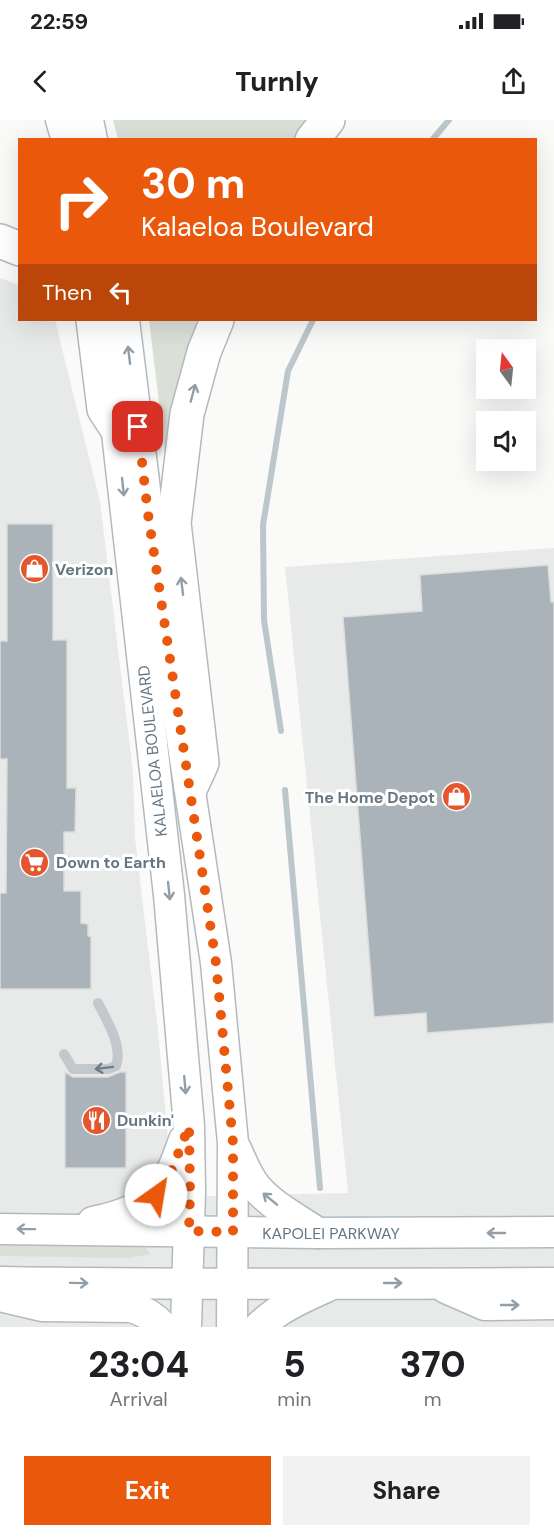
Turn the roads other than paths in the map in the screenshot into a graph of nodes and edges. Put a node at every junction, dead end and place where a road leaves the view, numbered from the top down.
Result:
1 (328, 120) edge
2 (314, 138) edge
3 (0, 241) edge
4 (18, 248) edge
5 (93, 321) edge
6 (103, 321) edge
7 (124, 321) edge
8 (217, 321) edge
9 (117, 429) junction
10 (191, 787) junction
11 (98, 1003) dead end
12 (64, 1054) dead end
13 (189, 1126) junction
14 (233, 1143) junction
15 (0, 1229) edge
16 (58, 1230) junction
17 (189, 1231) junction
18 (233, 1232) junction
19 (554, 1232) edge
20 (318, 1233) junction
21 (0, 1282) edge
22 (334, 1283) junction
23 (554, 1283) edge
24 (187, 1284) junction
25 (435, 1284) junction
26 (233, 1285) junction
27 (0, 1296) edge
28 (554, 1304) edge
29 (163, 1327) edge
30 (186, 1327) edge
31 (232, 1327) edge
32 (259, 1327) edge

1 - 2 highway
3 - 4 highway
5 - 9 highway
6 - 9 main road, KALAELOA BOULEVARD
10 -> 7 main road, KALAELOA BOULEVARD
10 -> 8 highway
9 -> 13 main road, KALAELOA BOULEVARD
10 - 14 main road, KALAELOA BOULEVARD
11 -> 12 lane
13 - 16 main road
13 - 17 main road, KALAELOA BOULEVARD
14 - 18 main road, KALAELOA BOULEVARD
20 -> 14 main road
16 -> 15 main road, KAPOLEI PARKWAY
16 - 17 main road, KAPOLEI PARKWAY
17 - 18 main road, KAPOLEI PARKWAY
17 - 24 main road, KALAELOA BOULEVARD
18 - 20 main road, KAPOLEI PARKWAY
18 - 26 main road, KALAELOA BOULEVARD
19 -> 20 main road, KAPOLEI PARKWAY
21 -> 24 main road
22 -> 25 main road
22 - 26 main road
22 - 32 main road
23 - 25 main road
24 - 26 main road
24 - 30 main road, KALAELOA BOULEVARD
25 -> 28 main road
26 - 31 main road, KALAELOA BOULEVARD
27 - 29 main road

